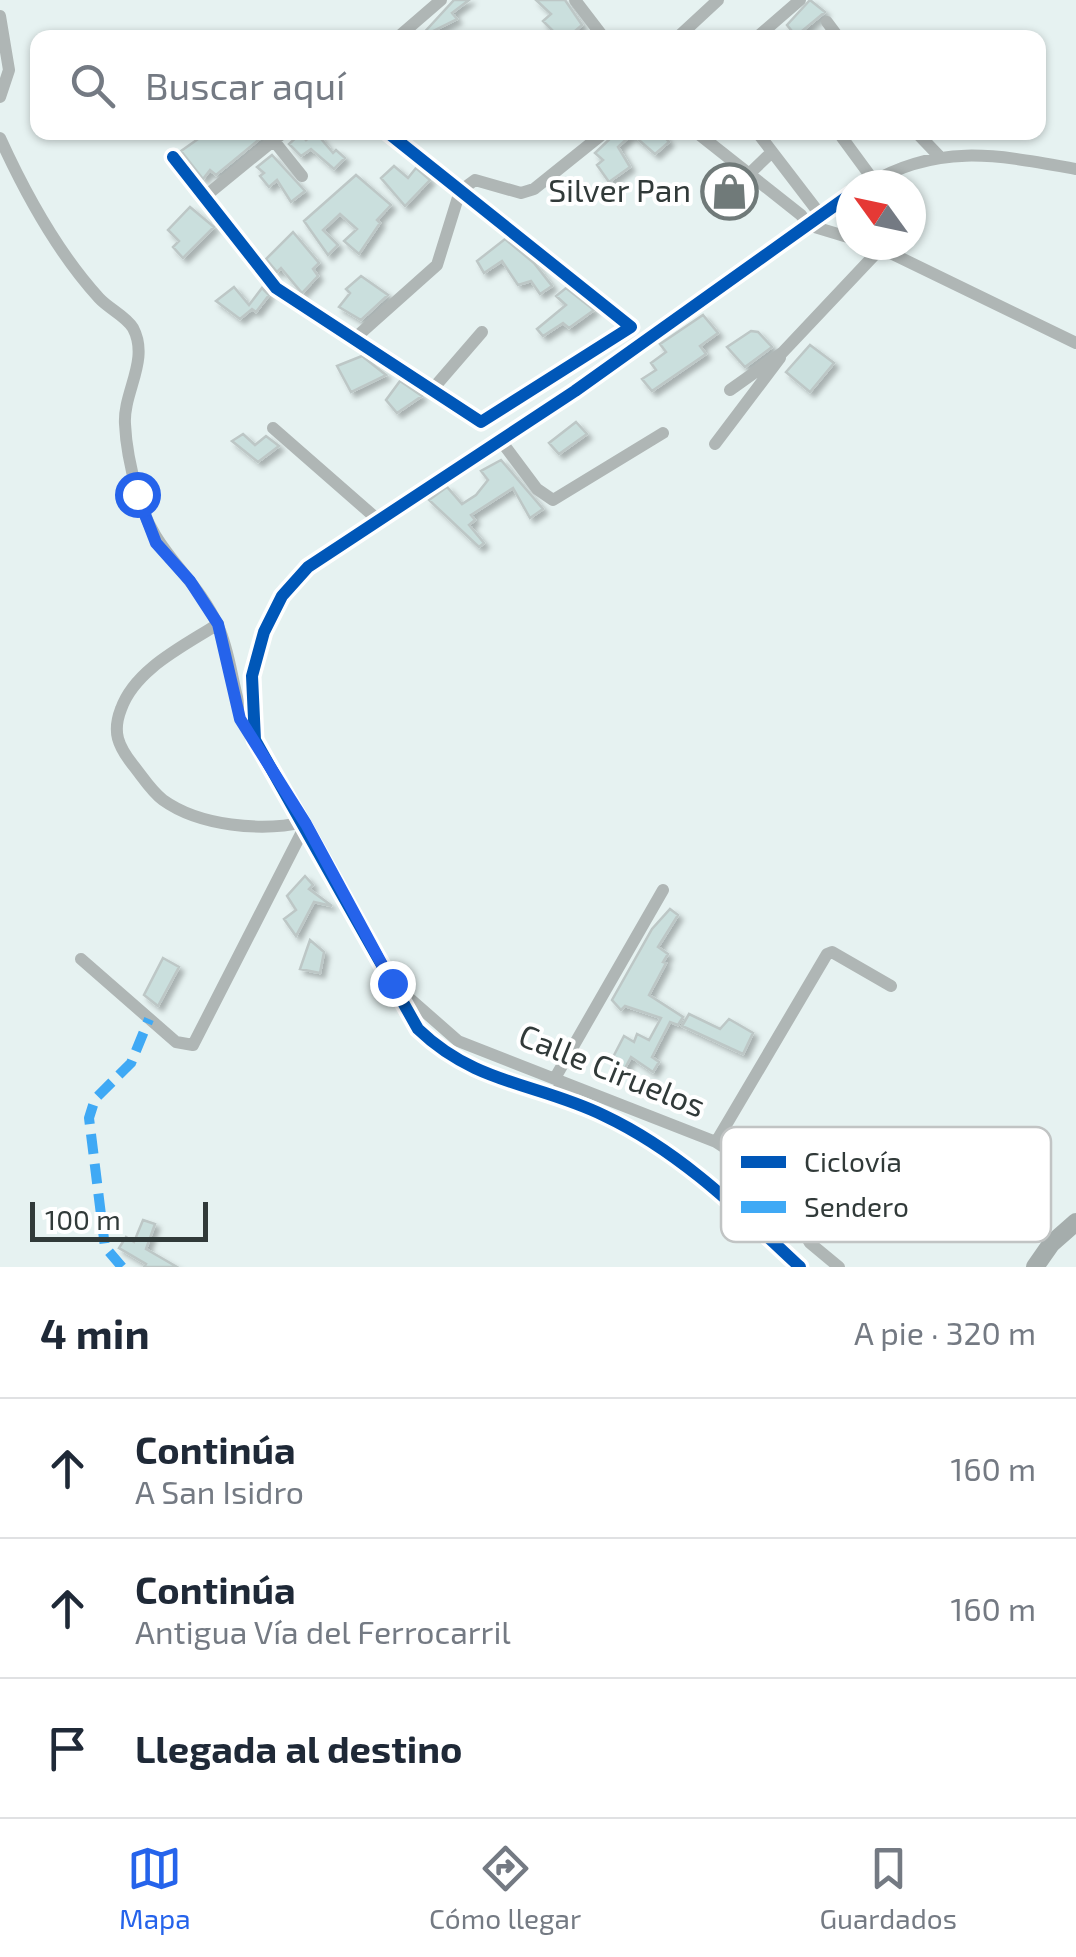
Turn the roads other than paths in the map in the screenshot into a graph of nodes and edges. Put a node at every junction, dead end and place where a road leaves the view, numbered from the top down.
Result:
1 (441, 0) edge
2 (576, 0) edge
3 (718, 0) edge
4 (800, 0) edge
5 (0, 16) edge
6 (828, 22) dead end
7 (407, 30) edge
8 (598, 30) edge
9 (685, 30) edge
10 (765, 30) edge
11 (834, 30) edge
12 (0, 97) edge
13 (0, 138) edge
14 (274, 140) edge
15 (281, 140) edge
16 (397, 140) edge
17 (595, 140) edge
18 (706, 140) edge
19 (763, 140) edge
20 (843, 140) edge
21 (924, 140) edge
22 (772, 152) junction
23 (938, 155) junction
24 (173, 157) dead end
25 (1076, 169) edge
26 (862, 170) edge
27 (902, 170) edge
28 (749, 174) junction
29 (302, 176) dead end
30 (460, 190) junction
31 (203, 198) junction
32 (836, 203) edge
33 (819, 214) junction
34 (808, 225) junction
35 (836, 233) edge
36 (865, 260) edge
37 (907, 260) edge
38 (482, 332) dead end
39 (354, 339) junction
40 (1076, 343) edge
41 (782, 353) junction
42 (562, 371) junction
43 (730, 390) dead end
44 (576, 391) junction
45 (431, 392) junction
46 (273, 428) dead end
47 (663, 432) dead end
48 (501, 442) junction
49 (715, 444) dead end
50 (377, 519) junction
51 (218, 624) junction
52 (255, 740) junction
53 (305, 823) junction
54 (663, 890) dead end
55 (82, 959) dead end
56 (392, 983) junction
57 (891, 986) dead end
58 (555, 1078) junction
59 (580, 1107) junction
60 (725, 1127) edge
61 (721, 1134) edge
62 (716, 1142) junction
63 (721, 1145) edge
64 (721, 1193) edge
65 (1076, 1222) edge
66 (773, 1242) edge
67 (809, 1242) edge
68 (800, 1267) edge
69 (839, 1267) edge
70 (1035, 1267) edge

1 - 7 street
2 - 8 street
3 - 9 street
4 - 10 street
5 - 12 street
6 - 11 street
13 - 51 street
14 - 31 street
15 - 29 street
16 - 30 street
17 - 30 street
18 - 28 street
19 - 22 street
20 - 26 street
21 - 23 street
22 - 28 street
22 - 33 street
23 - 25 street
23 - 27 street
24 - 31 street
28 - 34 street
30 - 39 street
30 - 42 street
31 - 39 street
32 - 33 street
33 - 34 street
34 - 35 street
34 - 44 street
36 - 41 street
37 - 40 street
38 - 45 street
39 - 45 street
41 - 43 street
41 - 49 street
42 - 44 street
42 - 45 street
44 - 48 street
46 - 50 street
47 - 48 street
48 - 50 street
50 - 52 street
51 - 52 street
51 - 53 street
52 - 53 street
53 - 55 street
53 - 56 street
54 - 58 street
56 - 58 street, Calle Ciruelos
56 - 59 street
57 - 60 street
58 - 59 street
58 - 62 street, Calle Ciruelos
59 - 64 street
61 - 62 street
62 - 63 street, Calle Ciruelos
65 - 70 main road
66 - 68 street
67 - 69 street, Calle Ciruelos

